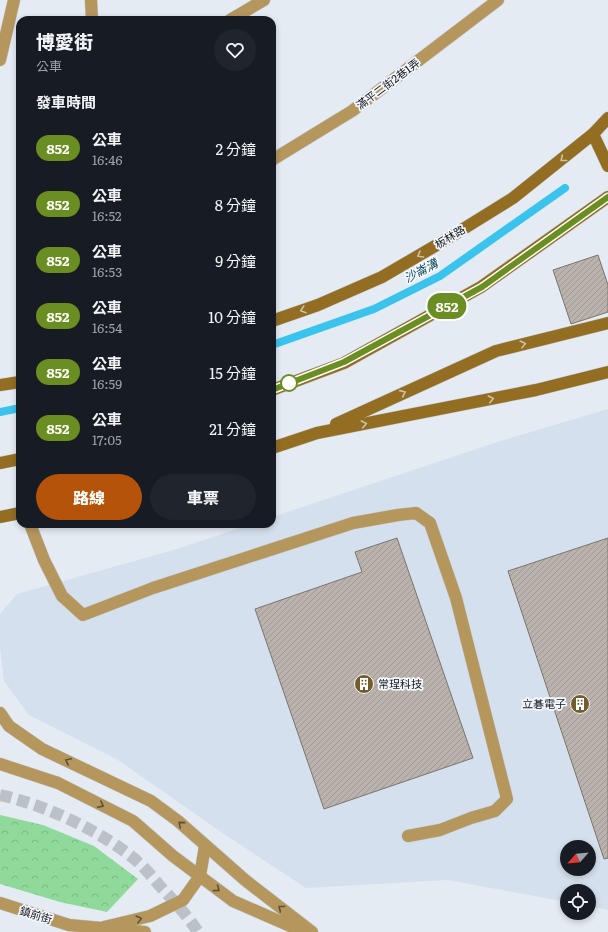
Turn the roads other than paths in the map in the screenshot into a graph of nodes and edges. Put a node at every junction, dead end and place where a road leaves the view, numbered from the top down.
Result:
1 (14, 0) edge
2 (91, 0) edge
3 (264, 0) edge
4 (498, 0) edge
5 (92, 16) edge
6 (237, 16) edge
7 (0, 60) edge
8 (608, 118) edge
9 (593, 134) junction
10 (276, 158) edge
11 (608, 166) edge
12 (608, 198) edge
13 (276, 320) edge
14 (608, 323) edge
15 (608, 372) edge
16 (16, 383) edge
17 (0, 385) edge
18 (276, 388) edge
19 (317, 433) junction
20 (276, 447) edge
21 (16, 460) edge
22 (0, 463) edge
23 (16, 514) edge
24 (0, 517) edge
25 (32, 528) edge
26 (0, 713) edge
27 (0, 764) edge
28 (408, 836) dead end
29 (205, 846) junction
30 (200, 876) junction
31 (0, 903) edge
32 (101, 928) junction
33 (145, 932) edge
34 (305, 932) edge
35 (312, 932) edge

1 - 7 street
2 - 5 street
3 - 6 street
4 - 10 street, 滿平二街2巷1弄
8 - 9 street, 板林路
9 - 11 street
9 -> 13 street, 板林路
12 - 18 street
19 -> 14 street
19 -> 15 street
16 - 17 street
19 - 20 street
21 - 22 street
23 - 24 street
25 - 28 street
29 -> 26 street
27 -> 30 street
29 - 30 street
35 -> 29 street
32 -> 30 street
30 -> 34 street
31 - 32 street, 鎮前街
32 - 33 street, 鎮前街

